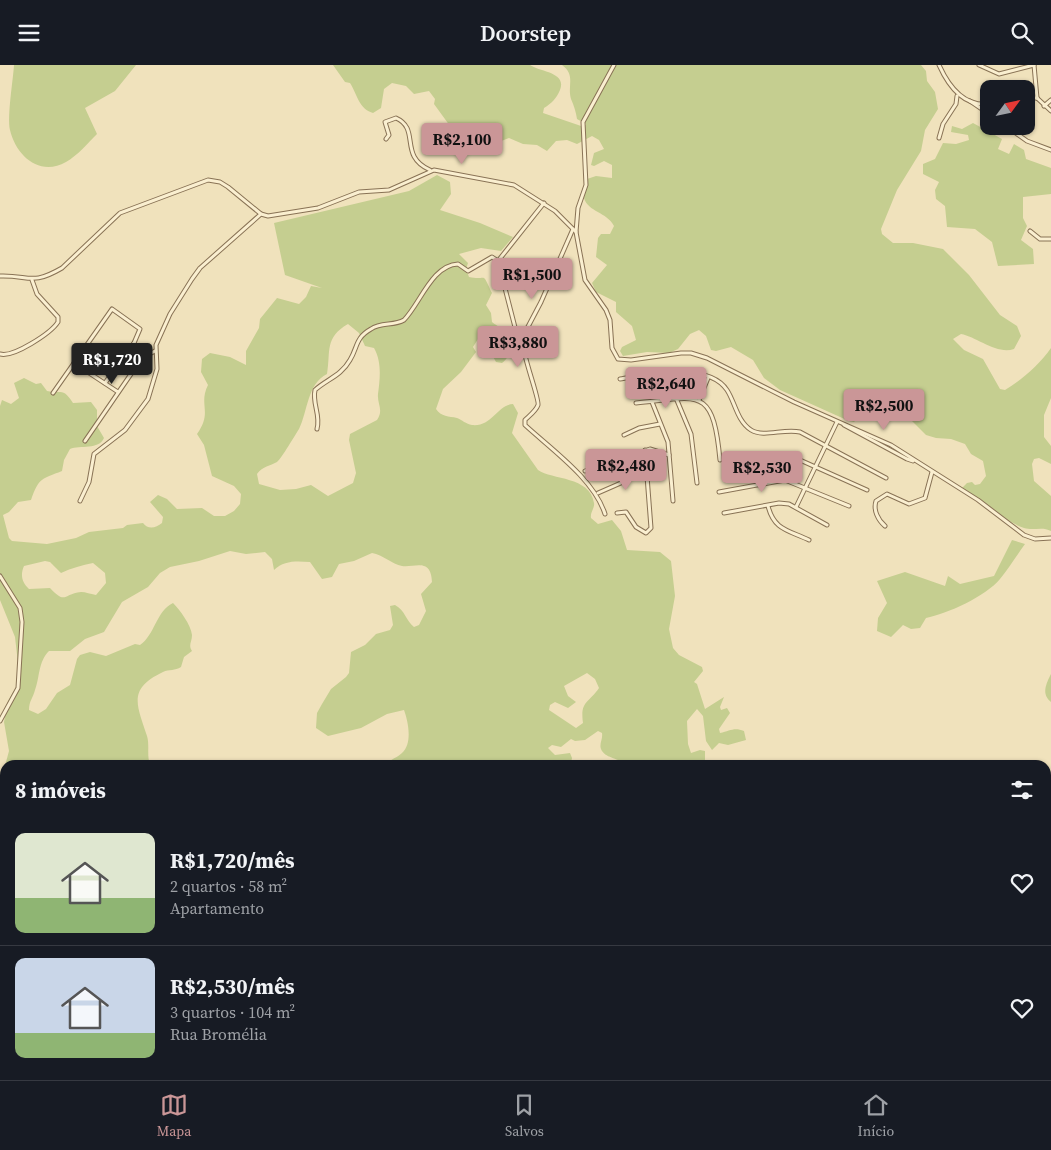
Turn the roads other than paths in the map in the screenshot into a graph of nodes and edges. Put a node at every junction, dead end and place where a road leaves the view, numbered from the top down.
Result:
1 (614, 65) edge
2 (939, 65) edge
3 (979, 65) edge
4 (1034, 65) edge
5 (957, 95) junction
6 (1037, 98) joint
7 (968, 99) junction
8 (1051, 100) edge
9 (980, 104) edge
10 (1044, 106) junction
11 (980, 110) edge
12 (1051, 111) edge
13 (1019, 135) edge
14 (940, 138) dead end
15 (386, 139) dead end
16 (1051, 150) edge
17 (431, 171) junction
18 (544, 203) junction
19 (261, 214) junction
20 (575, 231) junction
21 (1030, 231) dead end
22 (1051, 239) edge
23 (498, 261) junction
24 (0, 277) edge
25 (32, 280) junction
26 (522, 339) junction
27 (134, 343) junction
28 (155, 351) junction
29 (0, 354) edge
30 (142, 358) junction
31 (74, 363) junction
32 (708, 378) junction
33 (620, 379) dead end
34 (105, 383) junction
35 (118, 392) junction
36 (53, 393) dead end
37 (676, 398) junction
38 (652, 401) junction
39 (699, 401) junction
40 (636, 403) dead end
41 (837, 422) junction
42 (660, 425) junction
43 (317, 429) dead end
44 (624, 435) dead end
45 (86, 441) dead end
46 (826, 445) junction
47 (645, 450) junction
48 (669, 455) junction
49 (720, 460) dead end
50 (742, 463) dead end
51 (816, 466) junction
52 (585, 471) dead end
53 (932, 472) junction
54 (646, 473) junction
55 (886, 478) dead end
56 (697, 483) dead end
57 (806, 487) junction
58 (867, 489) dead end
59 (719, 492) dead end
60 (598, 493) dead end
61 (80, 501) dead end
62 (673, 501) dead end
63 (768, 506) junction
64 (848, 506) dead end
65 (796, 507) junction
66 (617, 513) dead end
67 (724, 513) dead end
68 (605, 514) dead end
69 (827, 525) dead end
70 (886, 526) dead end
71 (1051, 538) edge
72 (809, 540) dead end
73 (0, 576) edge
74 (0, 721) edge

1 - 20 street
2 - 5 street
3 - 4 street
4 - 6 street
5 - 7 street
5 - 14 street
6 - 10 street
7 - 9 street
7 - 11 street
8 - 10 street
10 - 12 street
13 - 16 street
15 - 17 street
17 - 18 street
17 - 19 street
18 - 20 street
18 - 23 street
19 - 25 street
19 - 28 street
20 - 26 street
20 - 41 street
21 - 22 street
23 - 26 street
23 - 43 street
24 - 25 street
25 - 29 street
26 - 68 street
27 - 30 street
27 - 31 street
27 - 34 street
28 - 30 street
28 - 61 street
30 - 35 street
31 - 34 street
31 - 36 street
32 - 33 street
32 - 39 street
32 - 46 street
34 - 35 street
35 - 45 street
37 - 38 street
37 - 39 street
37 - 56 street
38 - 40 street
38 - 42 street
39 - 49 street
41 - 46 street
41 - 53 street
42 - 44 street
42 - 48 street
46 - 51 street
46 - 55 street
47 - 48 street
47 - 52 street
47 - 54 street
48 - 62 street
50 - 51 street
51 - 57 street
51 - 58 street
53 - 70 street
53 - 71 street
54 - 60 street
54 - 66 street
57 - 59 street
57 - 64 street
57 - 65 street
63 - 65 street
63 - 67 street
63 - 72 street
65 - 69 street
73 - 74 street

